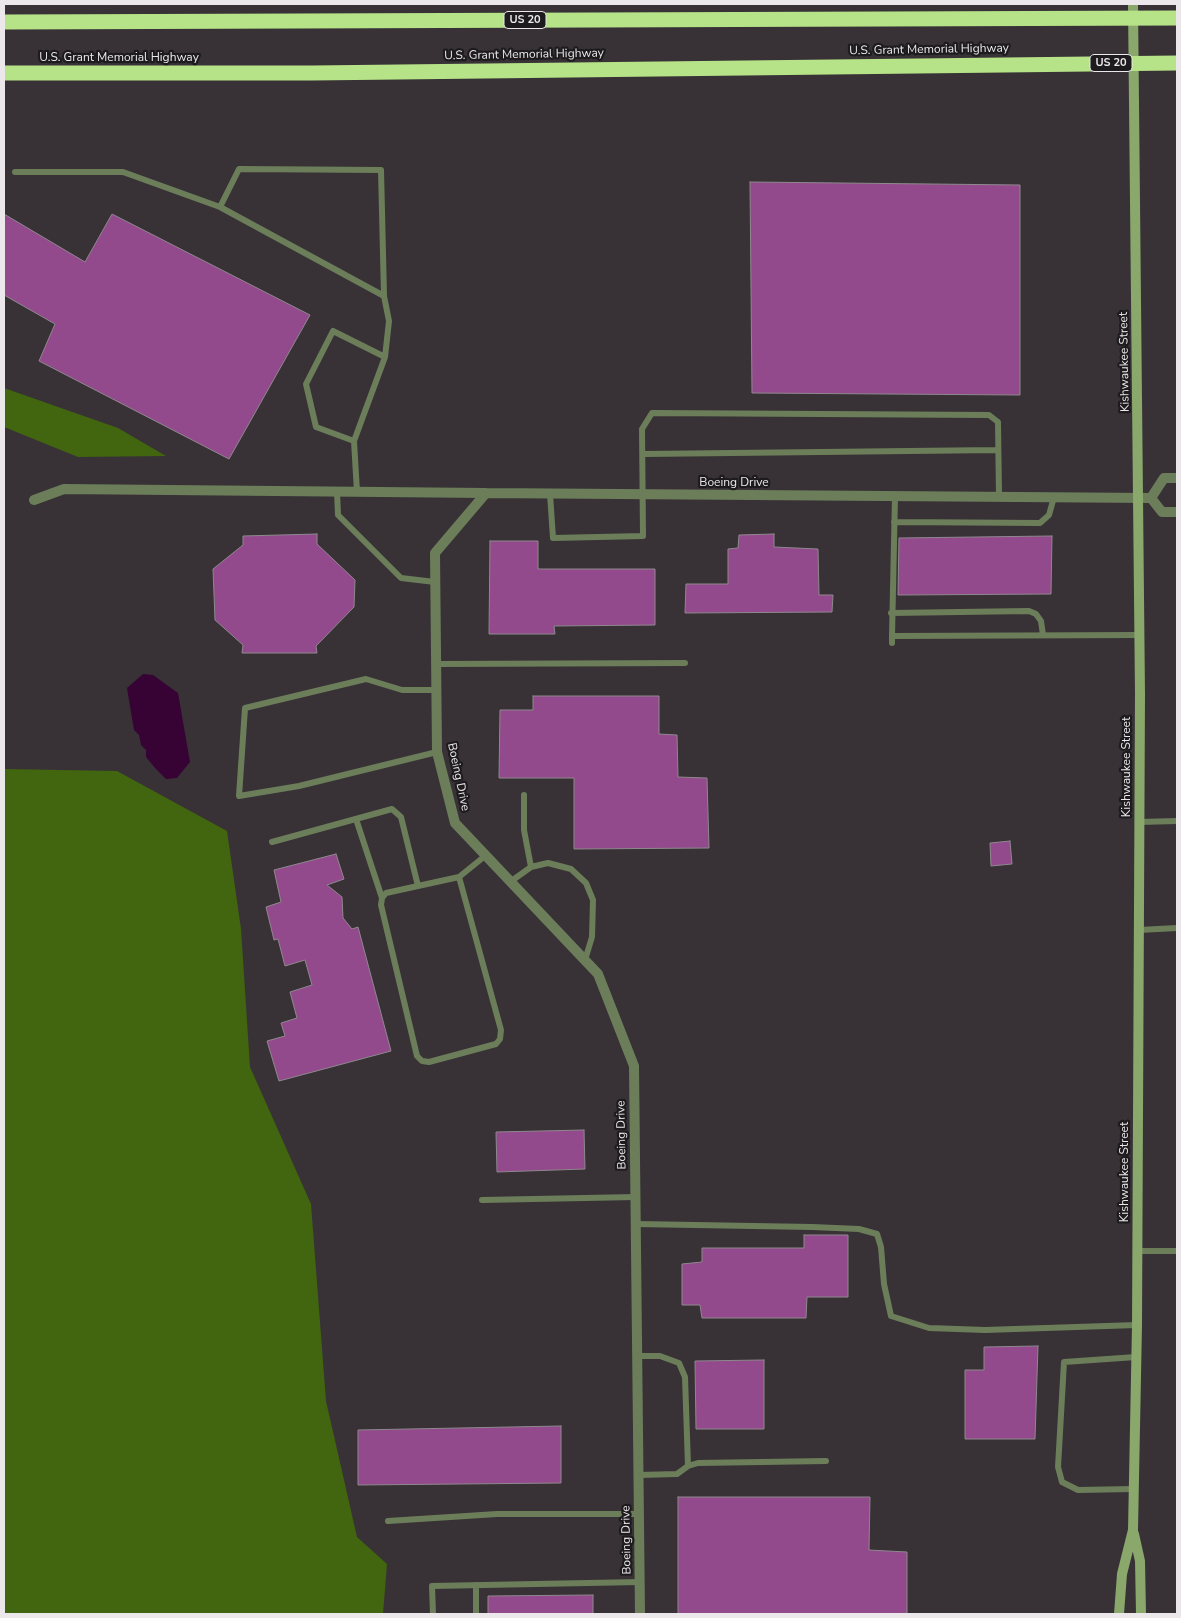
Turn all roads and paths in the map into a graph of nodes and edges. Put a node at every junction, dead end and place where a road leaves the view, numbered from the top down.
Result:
1 (1133, 4) edge
2 (1177, 18) edge
3 (4, 22) edge
4 (1177, 63) edge
5 (4, 73) edge
6 (15, 172) dead end
7 (220, 207) junction
8 (384, 296) junction
9 (385, 356) junction
10 (354, 441) junction
11 (998, 450) junction
12 (643, 454) junction
13 (1177, 478) edge
14 (337, 492) junction
15 (358, 492) junction
16 (486, 493) junction
17 (550, 494) junction
18 (642, 494) junction
19 (895, 496) junction
20 (999, 497) junction
21 (1054, 497) junction
22 (1139, 498) junction
23 (1151, 498) junction
24 (34, 500) dead end
25 (1177, 512) edge
26 (894, 522) junction
27 (435, 582) junction
28 (891, 612) junction
29 (1043, 635) junction
30 (1140, 635) junction
31 (685, 663) dead end
32 (437, 664) junction
33 (438, 690) junction
34 (437, 752) junction
35 (524, 796) dead end
36 (356, 819) junction
37 (1177, 821) edge
38 (1139, 822) junction
39 (272, 842) dead end
40 (485, 856) junction
41 (531, 867) junction
42 (459, 877) junction
43 (510, 882) junction
44 (418, 886) junction
45 (382, 898) junction
46 (1177, 928) edge
47 (1139, 930) junction
48 (585, 960) junction
49 (636, 1197) junction
50 (482, 1200) dead end
51 (636, 1224) junction
52 (1137, 1251) junction
53 (1177, 1251) edge
54 (1136, 1325) junction
55 (637, 1356) junction
56 (1136, 1357) junction
57 (826, 1461) dead end
58 (688, 1466) junction
59 (639, 1475) junction
60 (1133, 1489) junction
61 (639, 1514) junction
62 (388, 1521) dead end
63 (1133, 1530) junction
64 (640, 1582) junction
65 (476, 1585) junction
66 (433, 1614) edge
67 (476, 1614) edge
68 (640, 1614) edge
69 (1119, 1614) edge
70 (1141, 1614) edge

1 - 22 street, Kishwaukee Street
2 - 3 highway, US 20
4 - 5 highway, U.S. Grant Memorial Highway / US 20
6 - 7 lane
7 - 8 lane
7 - 8 lane
8 - 9 lane
9 - 10 lane
9 - 10 lane
10 - 15 lane
11 - 12 lane
11 - 12 lane
11 - 20 lane
12 - 18 lane
13 - 23 street
14 - 15 street
14 - 24 street
14 - 27 lane
15 - 16 street
16 - 17 street, Boeing Drive
16 - 27 street, Boeing Drive
17 - 18 street, Boeing Drive
17 - 18 lane
18 - 19 street, Boeing Drive
19 - 20 street, Boeing Drive
19 - 26 lane
20 - 21 street, Boeing Drive
21 - 22 street, Boeing Drive
21 - 26 lane
22 - 23 street, Boeing Drive
22 - 30 street, Kishwaukee Street
23 - 25 street
26 - 28 lane
27 - 32 street, Boeing Drive
28 - 29 lane
28 - 29 lane
29 - 30 lane
30 - 38 street, Kishwaukee Street
31 - 32 lane
32 - 33 street, Boeing Drive
33 - 34 street, Boeing Drive
33 - 34 lane
34 - 40 street, Boeing Drive
35 - 41 lane
36 - 39 lane
36 - 44 lane
36 - 45 lane
37 - 38 lane
38 - 47 street, Kishwaukee Street
40 - 42 lane
40 - 43 street, Boeing Drive
41 - 43 lane
41 - 48 lane
42 - 44 lane
42 - 45 lane
43 - 48 street, Boeing Drive
44 - 45 lane
46 - 47 lane
47 - 52 street, Kishwaukee Street
48 - 49 street, Boeing Drive
49 - 50 lane
49 - 51 street, Boeing Drive
51 - 54 lane
51 - 55 street, Boeing Drive
52 - 53 lane
52 - 54 street, Kishwaukee Street
54 - 56 street, Kishwaukee Street
55 - 58 lane
55 - 59 street, Boeing Drive
56 - 60 street, Kishwaukee Street
56 - 60 lane
57 - 58 lane
58 - 59 lane
59 - 61 street, Boeing Drive
60 - 63 street, Kishwaukee Street
61 - 62 lane
61 - 64 street, Boeing Drive
63 - 69 street, Kishwaukee Street
63 - 70 street, Kishwaukee Street
64 - 65 lane
64 - 68 street, Boeing Drive
65 - 66 lane
65 - 67 lane

